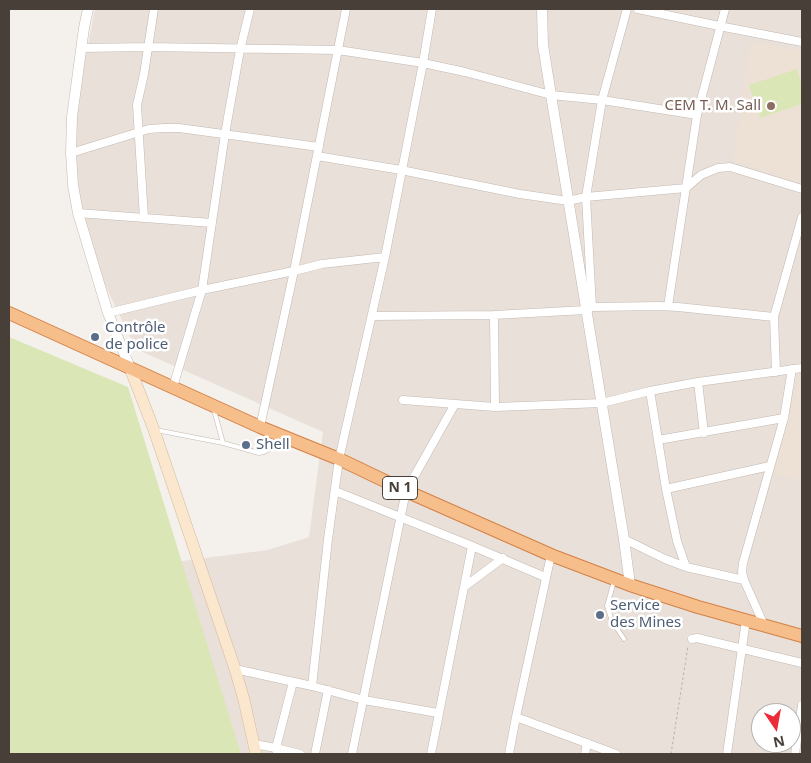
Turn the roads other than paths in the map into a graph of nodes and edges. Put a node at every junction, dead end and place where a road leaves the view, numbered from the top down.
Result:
1 (88, 9) edge
2 (154, 9) edge
3 (250, 9) edge
4 (346, 9) edge
5 (432, 9) edge
6 (542, 9) edge
7 (627, 9) edge
8 (638, 9) edge
9 (724, 9) edge
10 (720, 26) junction
11 (802, 42) edge
12 (148, 47) junction
13 (81, 48) junction
14 (240, 50) junction
15 (338, 50) junction
16 (423, 63) junction
17 (551, 95) junction
18 (602, 100) junction
19 (697, 115) junction
20 (139, 132) junction
21 (225, 134) junction
22 (318, 147) junction
23 (71, 153) junction
24 (317, 156) junction
25 (401, 170) junction
26 (686, 188) junction
27 (802, 189) edge
28 (586, 197) junction
29 (568, 201) junction
30 (78, 214) junction
31 (802, 216) edge
32 (144, 218) junction
33 (212, 223) junction
34 (385, 257) junction
35 (294, 271) junction
36 (202, 290) junction
37 (668, 306) junction
38 (589, 309) junction
39 (9, 313) edge
40 (108, 313) junction
41 (494, 315) junction
42 (372, 316) junction
43 (774, 317) junction
44 (130, 368) junction
45 (802, 368) edge
46 (792, 369) junction
47 (776, 372) junction
48 (698, 382) junction
49 (172, 388) junction
50 (650, 391) junction
51 (403, 400) dead end
52 (602, 402) junction
53 (455, 404) junction
54 (213, 406) junction
55 (495, 407) junction
56 (784, 418) junction
57 (260, 427) junction
58 (154, 430) junction
59 (704, 433) junction
60 (289, 438) junction
61 (658, 440) junction
62 (223, 444) junction
63 (339, 458) junction
64 (770, 466) junction
65 (666, 488) junction
66 (335, 491) junction
67 (406, 491) junction
68 (401, 517) junction
69 (624, 539) junction
70 (472, 546) junction
71 (551, 555) junction
72 (503, 558) junction
73 (686, 567) junction
74 (545, 577) junction
75 (615, 579) junction
76 (744, 580) junction
77 (630, 584) junction
78 (464, 587) junction
79 (746, 620) junction
80 (764, 626) junction
81 (802, 636) edge
82 (624, 639) dead end
83 (692, 639) road end
84 (742, 648) junction
85 (802, 663) edge
86 (235, 669) junction
87 (292, 682) junction
88 (312, 686) junction
89 (328, 690) junction
90 (364, 700) junction
91 (802, 705) edge
92 (438, 714) junction
93 (516, 717) junction
94 (587, 743) junction
95 (255, 749) edge
96 (276, 751) edge
97 (300, 754) edge
98 (315, 754) edge
99 (352, 754) edge
100 (431, 754) edge
101 (509, 754) edge
102 (585, 754) edge
103 (616, 754) edge
104 (727, 754) edge
105 (795, 754) edge

1 - 13 street
2 - 12 street
3 - 14 street
4 - 15 street
5 - 16 street
6 - 17 street
7 - 18 street
8 - 10 street
9 - 10 street
10 - 11 street
10 - 19 street
12 - 13 street
12 - 14 street
12 - 20 street
13 - 23 street
14 - 15 street
14 - 21 street
15 - 16 street
15 - 22 street
16 - 17 street
16 - 25 street
17 - 18 street
17 - 29 street
18 - 19 street
18 - 28 street
19 - 26 street
20 - 21 street
20 - 23 street
20 - 32 street
21 - 22 street
21 - 33 street
22 - 24 street
23 - 30 street
24 - 25 street
24 - 35 street
25 - 29 street
25 - 34 street
26 - 27 street
26 - 28 street
26 - 37 street
28 - 29 street
28 - 38 street
29 - 38 street
30 - 32 street
30 - 40 street
31 - 43 street
32 - 33 street
33 - 36 street
34 - 35 street
34 - 42 street
35 - 36 street
35 - 57 street
36 - 40 street
36 - 49 street
37 - 38 street
37 - 43 street
38 - 41 street
38 - 52 street
39 - 44 highway, N 1
40 - 44 street
41 - 42 street
41 - 55 street
42 - 63 street
43 - 47 street
44 - 49 highway, N 1
44 - 58 main road
45 - 46 street
46 - 47 street
46 - 56 street
47 - 48 street
48 - 50 street
48 - 59 street
49 - 54 highway, N 1
50 - 52 street
50 - 61 street
51 - 53 street
52 - 55 street
52 - 69 street
53 - 55 street
53 - 67 street
54 - 57 highway, N 1
54 - 62 lane
56 - 59 street
56 - 64 street
57 - 60 highway, N 1
58 - 62 lane
58 - 86 main road
59 - 61 street
60 - 62 lane
60 - 63 highway, N 1
61 - 65 street
63 - 66 street
63 - 67 highway, N 1
64 - 65 street
64 - 76 street
65 - 73 street
66 - 68 street
66 - 88 street
67 - 68 street
67 - 71 highway, N 1
68 - 70 street
68 - 90 street
69 - 73 street
69 - 77 street
70 - 72 street
70 - 78 street
71 - 74 street
71 - 75 highway, N 1
72 - 74 street
72 - 78 street
73 - 76 street
74 - 93 street
75 - 77 highway, N 1
75 - 82 lane
76 - 80 street
77 - 79 highway, N 1
78 - 92 street
79 - 80 highway, N 1
79 - 84 street
80 - 81 highway, N 1
83 - 84 street
84 - 85 street
84 - 104 street
86 - 87 street
86 - 95 main road
87 - 88 street
87 - 96 street
88 - 89 street
89 - 90 street
89 - 98 street
90 - 92 street
90 - 99 street
91 - 105 street
92 - 100 street
93 - 94 street
93 - 101 street
94 - 102 street
94 - 103 street
95 - 96 street
96 - 97 street

